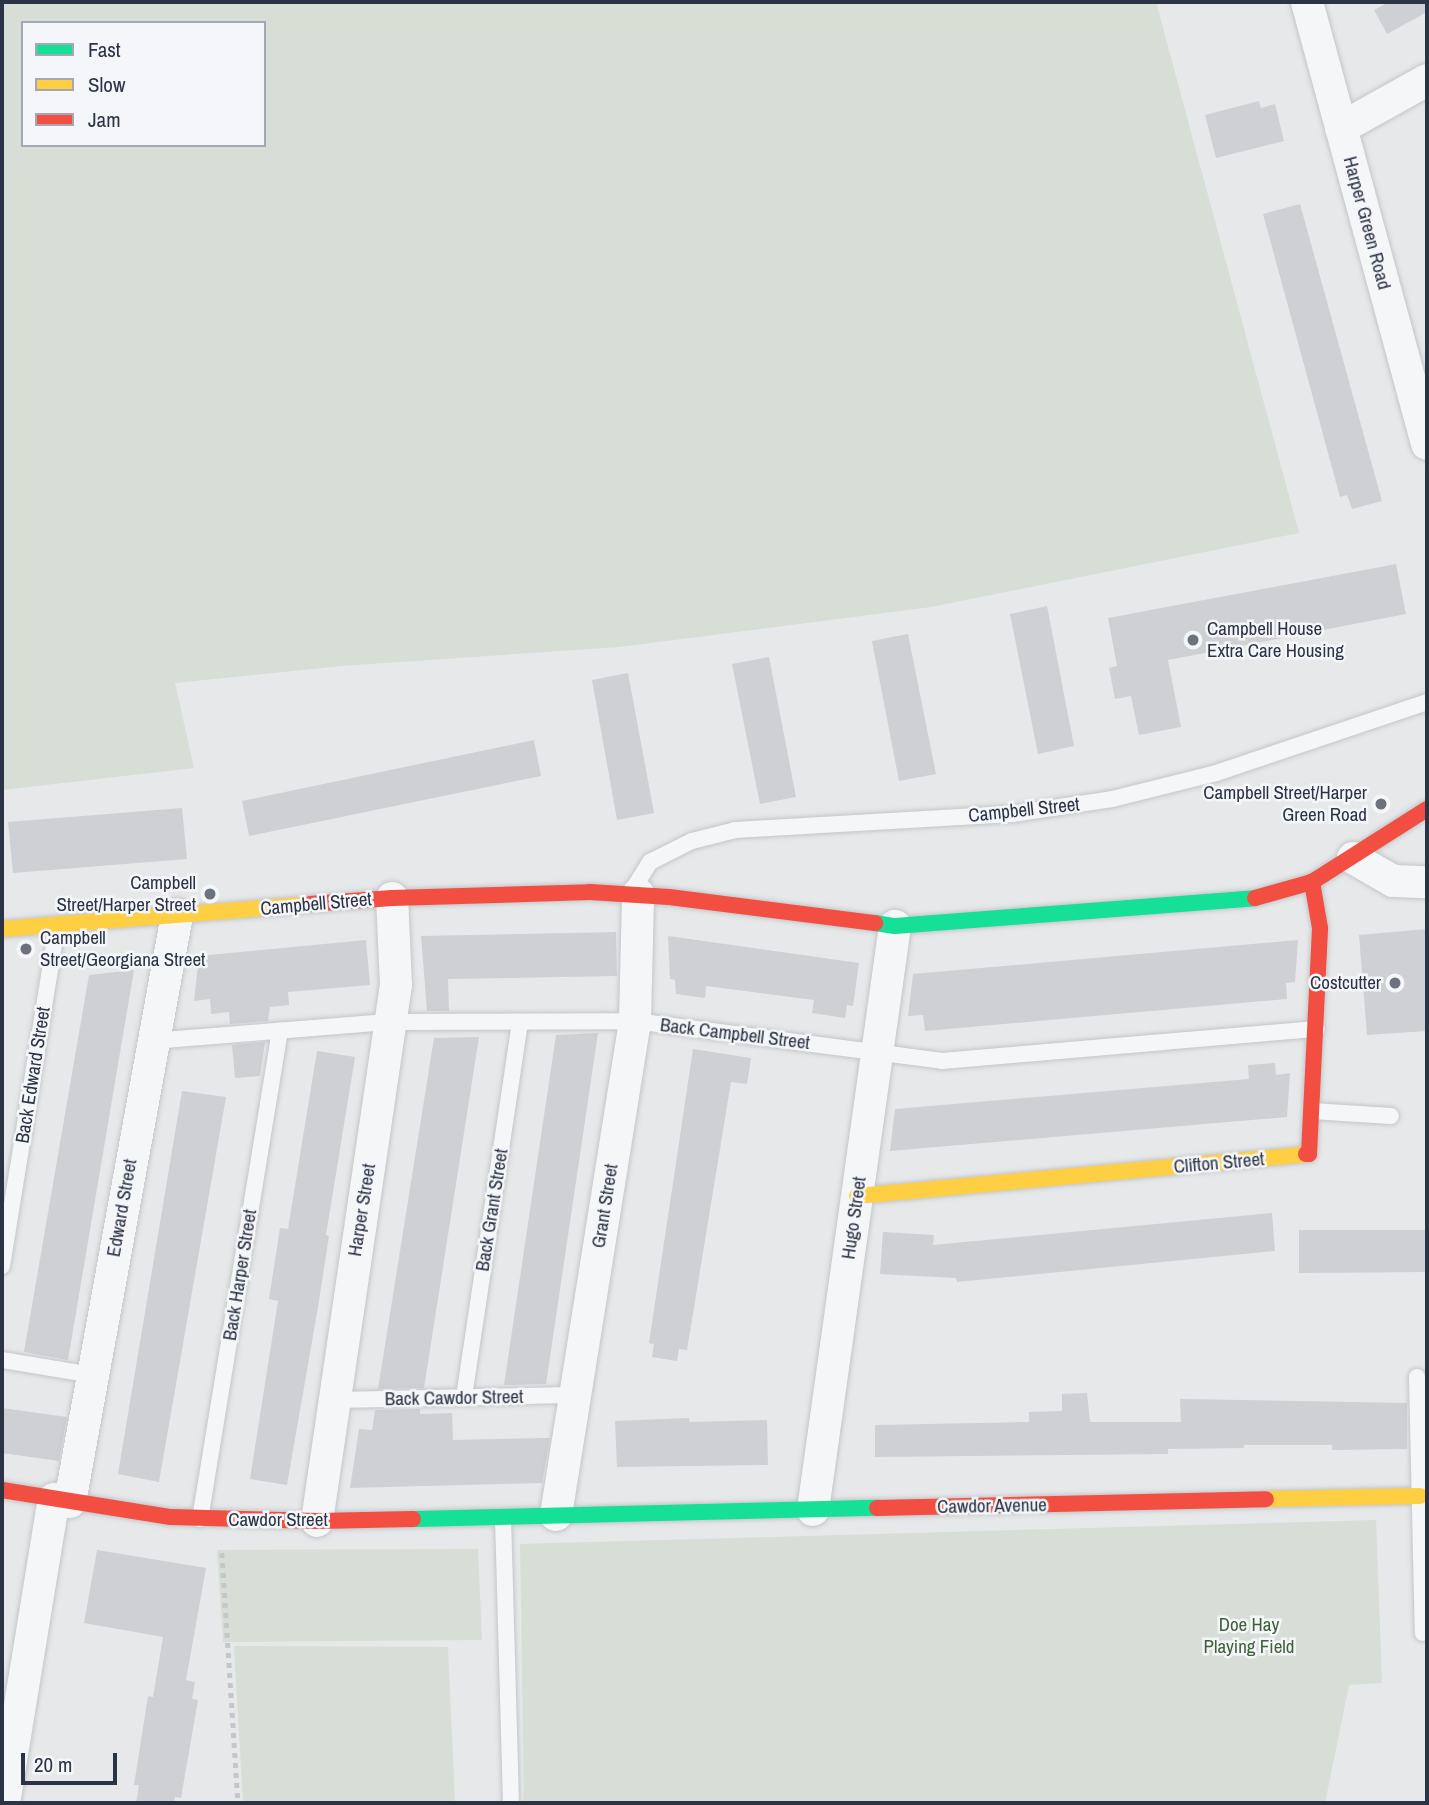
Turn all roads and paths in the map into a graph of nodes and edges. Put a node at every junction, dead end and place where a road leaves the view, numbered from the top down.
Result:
1 (1307, 2) edge
2 (1427, 80) edge
3 (1341, 128) junction
4 (1427, 444) edge
5 (1427, 702) edge
6 (1427, 809) edge
7 (1353, 858) junction
8 (1312, 882) junction
9 (1427, 882) edge
10 (634, 894) junction
11 (392, 898) junction
12 (177, 915) junction
13 (57, 925) junction
14 (895, 926) junction
15 (2, 929) edge
16 (635, 1021) junction
17 (390, 1022) junction
18 (520, 1022) junction
19 (1317, 1029) junction
20 (280, 1031) junction
21 (152, 1041) junction
22 (877, 1052) junction
23 (1312, 1111) junction
24 (1391, 1116) dead end
25 (857, 1196) junction
26 (2, 1266) edge
27 (2, 1360) edge
28 (93, 1375) junction
29 (1417, 1377) dead end
30 (574, 1395) junction
31 (464, 1397) junction
32 (334, 1400) junction
33 (2, 1490) edge
34 (1424, 1496) edge
35 (62, 1500) junction
36 (813, 1510) junction
37 (556, 1515) junction
38 (503, 1517) junction
39 (200, 1519) junction
40 (220, 1520) junction
41 (317, 1521) junction
42 (1423, 1633) dead end
43 (14, 1669) edge
44 (4, 1803) edge
45 (239, 1803) edge
46 (511, 1803) edge

1 - 3 street, Harper Green Road
2 - 3 street
3 - 4 street, Harper Green Road
5 - 10 lane, Campbell Street
6 - 7 street, Campbell Street
7 - 8 street, Campbell Street
7 - 9 street
8 - 14 street, Campbell Street
8 - 19 street, Clifton Street
10 - 11 street, Campbell Street
10 - 14 street, Campbell Street
10 - 16 street, Grant Street
11 - 12 street, Campbell Street
11 - 17 street, Harper Street
12 - 13 street, Campbell Street
12 - 21 street, Edward Street
13 - 15 street, Campbell Street
13 - 26 lane, Back Edward Street
14 - 22 street, Hugo Street
16 - 18 lane, Back Campbell Street
16 - 22 lane, Back Campbell Street
16 - 30 street, Grant Street
17 - 18 lane, Back Campbell Street
17 - 20 lane, Back Campbell Street
17 - 32 street, Harper Street
18 - 31 lane, Back Grant Street
19 - 22 lane, Back Campbell Street
19 - 23 street, Clifton Street
20 - 21 lane, Back Campbell Street
20 - 39 lane, Back Harper Street
21 - 28 street, Edward Street
22 - 25 street, Hugo Street
23 - 24 lane
23 - 25 street, Clifton Street
25 - 36 street, Hugo Street
27 - 28 lane
28 - 35 street, Edward Street
29 - 34 lane
30 - 31 lane, Back Cawdor Street
30 - 37 street, Grant Street
31 - 32 lane, Back Cawdor Street
32 - 41 street, Harper Street
33 - 35 street, Cawdor Street
34 - 36 street, Cawdor Avenue
34 - 42 lane
35 - 39 street, Cawdor Street
35 - 43 street, Edward Street
36 - 37 street, Cawdor Avenue
37 - 38 street, Cawdor Street
38 - 41 street, Cawdor Street
38 - 46 lane
39 - 40 street, Cawdor Street
40 - 41 street, Cawdor Street
40 - 45 path
43 - 44 street, Edward Street

